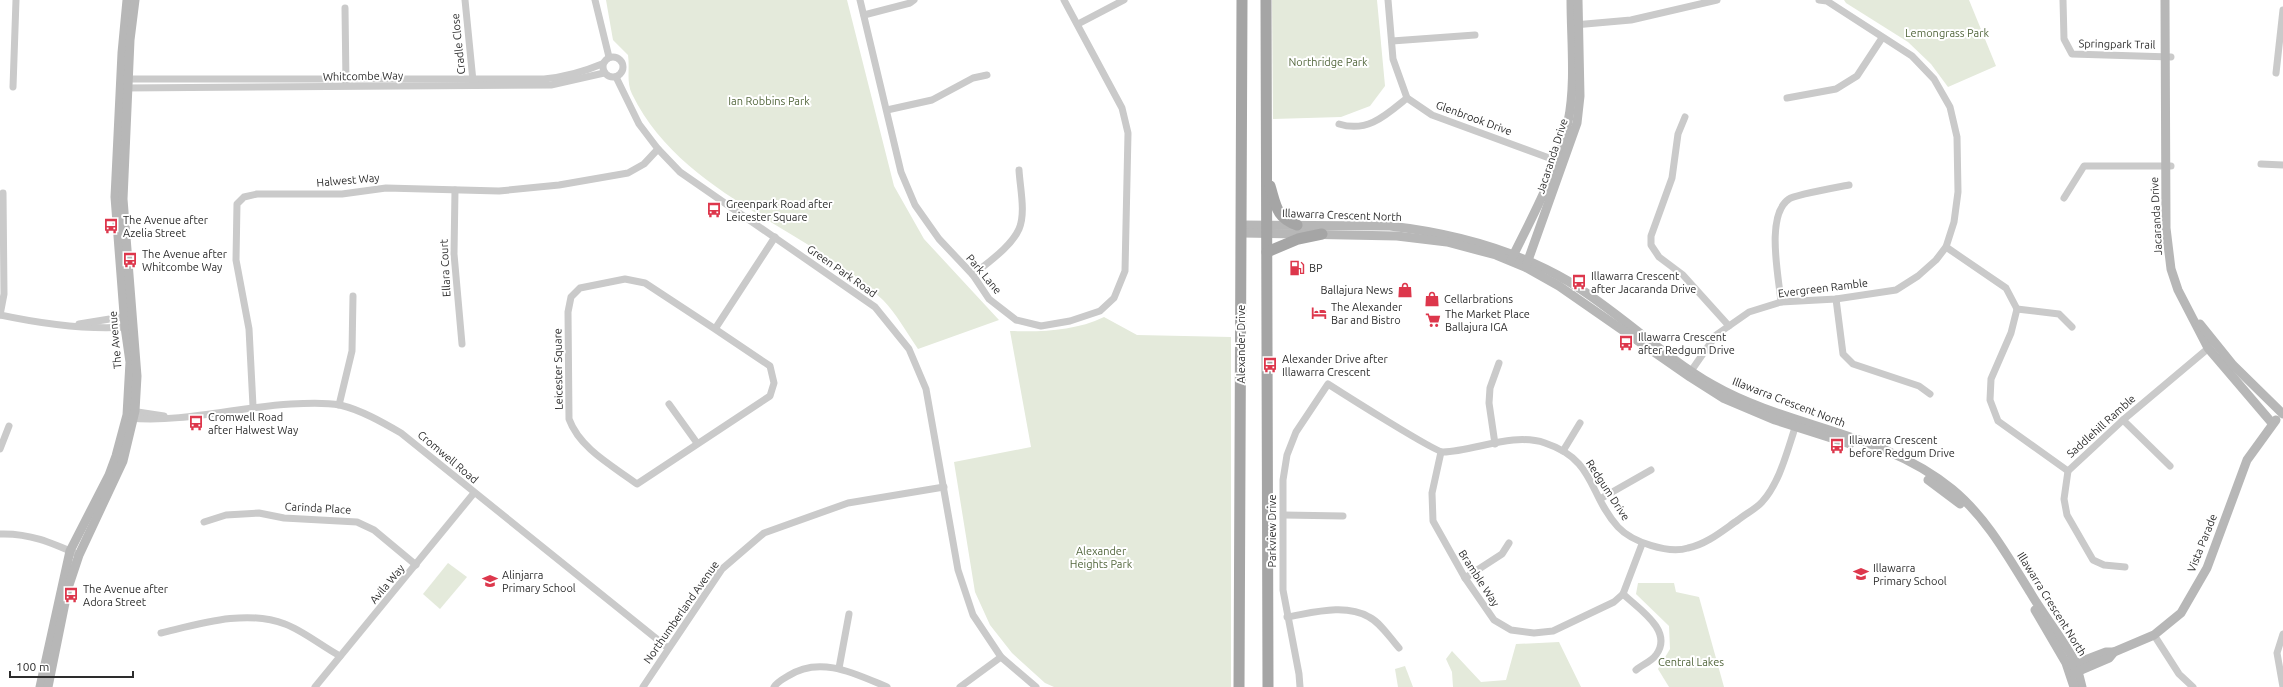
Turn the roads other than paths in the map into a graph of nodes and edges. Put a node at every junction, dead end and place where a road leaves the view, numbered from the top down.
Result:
1 (16, 0) edge
2 (127, 0) edge
3 (135, 0) edge
4 (465, 0) edge
5 (595, 0) edge
6 (860, 0) edge
7 (914, 0) edge
8 (1064, 0) edge
9 (1124, 0) edge
10 (1242, 0) edge
11 (1266, 0) edge
12 (1388, 0) edge
13 (1571, 0) edge
14 (1578, 0) edge
15 (1717, 0) edge
16 (1819, 0) edge
17 (2063, 0) edge
18 (2165, 0) edge
19 (2171, 0) edge
20 (1827, 1) edge
21 (345, 8) dead end
22 (2283, 10) edge
23 (864, 15) junction
24 (1078, 24) junction
25 (1574, 25) junction
26 (1475, 35) dead end
27 (1882, 38) junction
28 (1392, 41) junction
29 (609, 57) junction
30 (2168, 57) junction
31 (602, 64) junction
32 (604, 73) junction
33 (2276, 73) dead end
34 (987, 75) dead end
35 (616, 77) junction
36 (473, 82) junction
37 (124, 84) junction
38 (346, 84) junction
39 (13, 88) dead end
40 (1407, 98) junction
41 (1787, 98) dead end
42 (887, 110) junction
43 (1685, 117) dead end
44 (1339, 124) dead end
45 (658, 149) junction
46 (1560, 162) junction
47 (2261, 164) dead end
48 (2283, 165) edge
49 (2168, 166) junction
50 (1019, 170) dead end
51 (1267, 173) junction
52 (1849, 185) dead end
53 (455, 190) junction
54 (3, 193) dead end
55 (2064, 198) dead end
56 (1297, 225) junction
57 (1242, 229) junction
58 (1267, 229) junction
59 (1322, 234) junction
60 (775, 237) junction
61 (1946, 247) junction
62 (1267, 252) junction
63 (1512, 258) junction
64 (1527, 264) junction
65 (973, 275) junction
66 (353, 296) dead end
67 (1836, 300) junction
68 (1781, 302) junction
69 (2017, 309) junction
70 (0, 315) edge
71 (129, 316) junction
72 (75, 325) junction
73 (129, 326) junction
74 (1729, 326) junction
75 (2072, 327) dead end
76 (715, 329) junction
77 (462, 344) dead end
78 (2211, 346) junction
79 (1499, 363) dead end
80 (1690, 373) junction
81 (1930, 394) dead end
82 (669, 404) dead end
83 (339, 405) junction
84 (254, 406) junction
85 (130, 414) junction
86 (2283, 414) edge
87 (2122, 420) junction
88 (1580, 423) dead end
89 (1796, 423) junction
90 (2272, 423) junction
91 (9, 426) dead end
92 (698, 443) junction
93 (1495, 444) junction
94 (0, 449) edge
95 (1563, 451) junction
96 (1441, 452) junction
97 (2170, 466) dead end
98 (1651, 470) dead end
99 (2068, 471) junction
100 (944, 487) junction
101 (474, 493) junction
102 (1600, 500) junction
103 (1284, 515) junction
104 (1343, 516) dead end
105 (204, 522) dead end
106 (0, 534) edge
107 (1509, 543) dead end
108 (1642, 544) junction
109 (70, 551) junction
110 (79, 555) junction
111 (416, 565) junction
112 (2125, 567) dead end
113 (1465, 578) junction
114 (1623, 594) junction
115 (849, 614) dead end
116 (1287, 617) junction
117 (161, 633) dead end
118 (2283, 634) edge
119 (2154, 635) junction
120 (668, 648) junction
121 (1399, 648) dead end
122 (340, 656) junction
123 (1001, 657) junction
124 (1268, 666) junction
125 (839, 668) junction
126 (2073, 669) junction
127 (1636, 670) dead end
128 (40, 687) edge
129 (48, 687) edge
130 (315, 687) edge
131 (643, 687) edge
132 (774, 687) edge
133 (886, 687) edge
134 (960, 687) edge
135 (1036, 687) edge
136 (1239, 687) edge
137 (1263, 687) edge
138 (1268, 687) edge
139 (1300, 687) edge
140 (2074, 687) edge
141 (2082, 687) edge
142 (2193, 687) edge
143 (2283, 687) edge

1 - 39 street
2 - 37 street, The Avenue
3 - 37 street, The Avenue
4 - 36 street, Cradle Close
5 - 29 street
6 - 23 street, Park Lane
7 - 23 street
8 - 24 street, Park Lane
9 - 24 street
10 - 57 main road, Alexander Drive
11 - 51 main road
12 - 28 street
13 - 25 street, Jacaranda Drive
14 - 25 street, Jacaranda Drive
15 - 25 street
16 - 20 street, Evergreen Ramble
17 - 30 street, Springpark Trail
18 - 30 street, Jacaranda Drive
19 - 30 street, Jacaranda Drive
20 - 27 street, Evergreen Ramble
21 - 38 street
22 - 33 street
23 - 42 street, Park Lane
24 - 65 street, Park Lane
25 - 46 street, Jacaranda Drive
26 - 28 street
27 - 41 street
27 - 61 street, Evergreen Ramble
28 - 40 street
29 - 31 street, Whitcombe Way
29 - 35 street
30 - 49 street, Jacaranda Drive
31 - 32 street
31 - 36 street, Whitcombe Way
32 - 35 street
32 - 36 street, Whitcombe Way
34 - 42 street
35 - 45 street, Green Park Road
36 - 38 street, Whitcombe Way
37 - 38 street, Whitcombe Way
37 - 71 street, The Avenue
40 - 44 street
40 - 46 street, Glenbrook Drive
42 - 65 street, Park Lane
43 - 74 street
45 - 53 street, Halwest Way
45 - 60 street, Green Park Road
46 - 63 street, Jacaranda Drive
46 - 64 street, Jacaranda Drive
47 - 48 street
49 - 55 street
49 - 78 street, Jacaranda Drive
50 - 65 street
51 - 56 main road
51 - 58 main road
52 - 68 street
53 - 77 street, Ellara Court
53 - 84 street, Halwest Way
54 - 70 street
56 - 58 street, Illawarra Crescent North
56 - 63 street, Illawarra Crescent North
57 - 58 street, Illawarra Crescent North
57 - 136 main road, Alexander Drive
58 - 59 street, Illawarra Crescent North
58 - 62 main road
59 - 62 main road
59 - 63 street, Illawarra Crescent North
60 - 76 street
60 - 100 street, Green Park Road
61 - 67 street, Evergreen Ramble
61 - 69 street
62 - 124 main road
63 - 64 street, Illawarra Crescent North
64 - 80 street, Illawarra Crescent North
66 - 83 street
67 - 68 street, Evergreen Ramble
67 - 81 street
68 - 74 street, Evergreen Ramble
69 - 75 street
69 - 99 street, Saddlehill Ramble
70 - 72 street
71 - 72 street
71 - 73 street, The Avenue
72 - 73 street
73 - 85 street, The Avenue
74 - 80 street, Evergreen Ramble
76 - 92 street, Leicester Square
76 - 92 street, Leicester Square
78 - 86 street, Jacaranda Drive
78 - 87 street, Saddlehill Ramble
78 - 90 street, Jacaranda Drive
79 - 93 street
80 - 89 street, Illawarra Crescent North
82 - 92 street
83 - 84 street, Cromwell Road
83 - 101 street, Cromwell Road
84 - 85 street, Cromwell Road
85 - 109 street, The Avenue
85 - 110 street, The Avenue
86 - 90 street, Vista Parade
87 - 97 street
87 - 99 street, Saddlehill Ramble
88 - 95 street
89 - 108 street, Redgum Drive
89 - 126 street, Illawarra Crescent North
90 - 119 street, Vista Parade
91 - 94 street
93 - 95 street, Redgum Drive
93 - 96 street, Redgum Drive
95 - 102 street, Redgum Drive
96 - 103 street, Parkview Drive
96 - 113 street, Bramble Way
98 - 102 street
99 - 112 street
100 - 120 street, Northumberland Avenue
100 - 123 street, Green Park Road
101 - 111 street, Avila Way
101 - 120 street, Cromwell Road
102 - 108 street, Redgum Drive
103 - 104 street
103 - 116 street, Parkview Drive
105 - 111 street, Carinda Place
106 - 109 street
107 - 113 street
108 - 114 street
109 - 110 street
109 - 128 street, The Avenue
110 - 129 street, The Avenue
111 - 122 street, Avila Way
113 - 114 street, Bramble Way
114 - 127 street
115 - 125 street
116 - 121 street
116 - 139 street, Parkview Drive
117 - 122 street
118 - 143 street
119 - 126 street, Vista Parade
119 - 142 street
120 - 131 street, Northumberland Avenue
122 - 130 street, Avila Way
123 - 134 street
123 - 135 street, Green Park Road
124 - 137 street
124 - 138 main road
125 - 132 street
125 - 133 street
126 - 140 street, Illawarra Crescent North
126 - 141 street, Illawarra Crescent North

